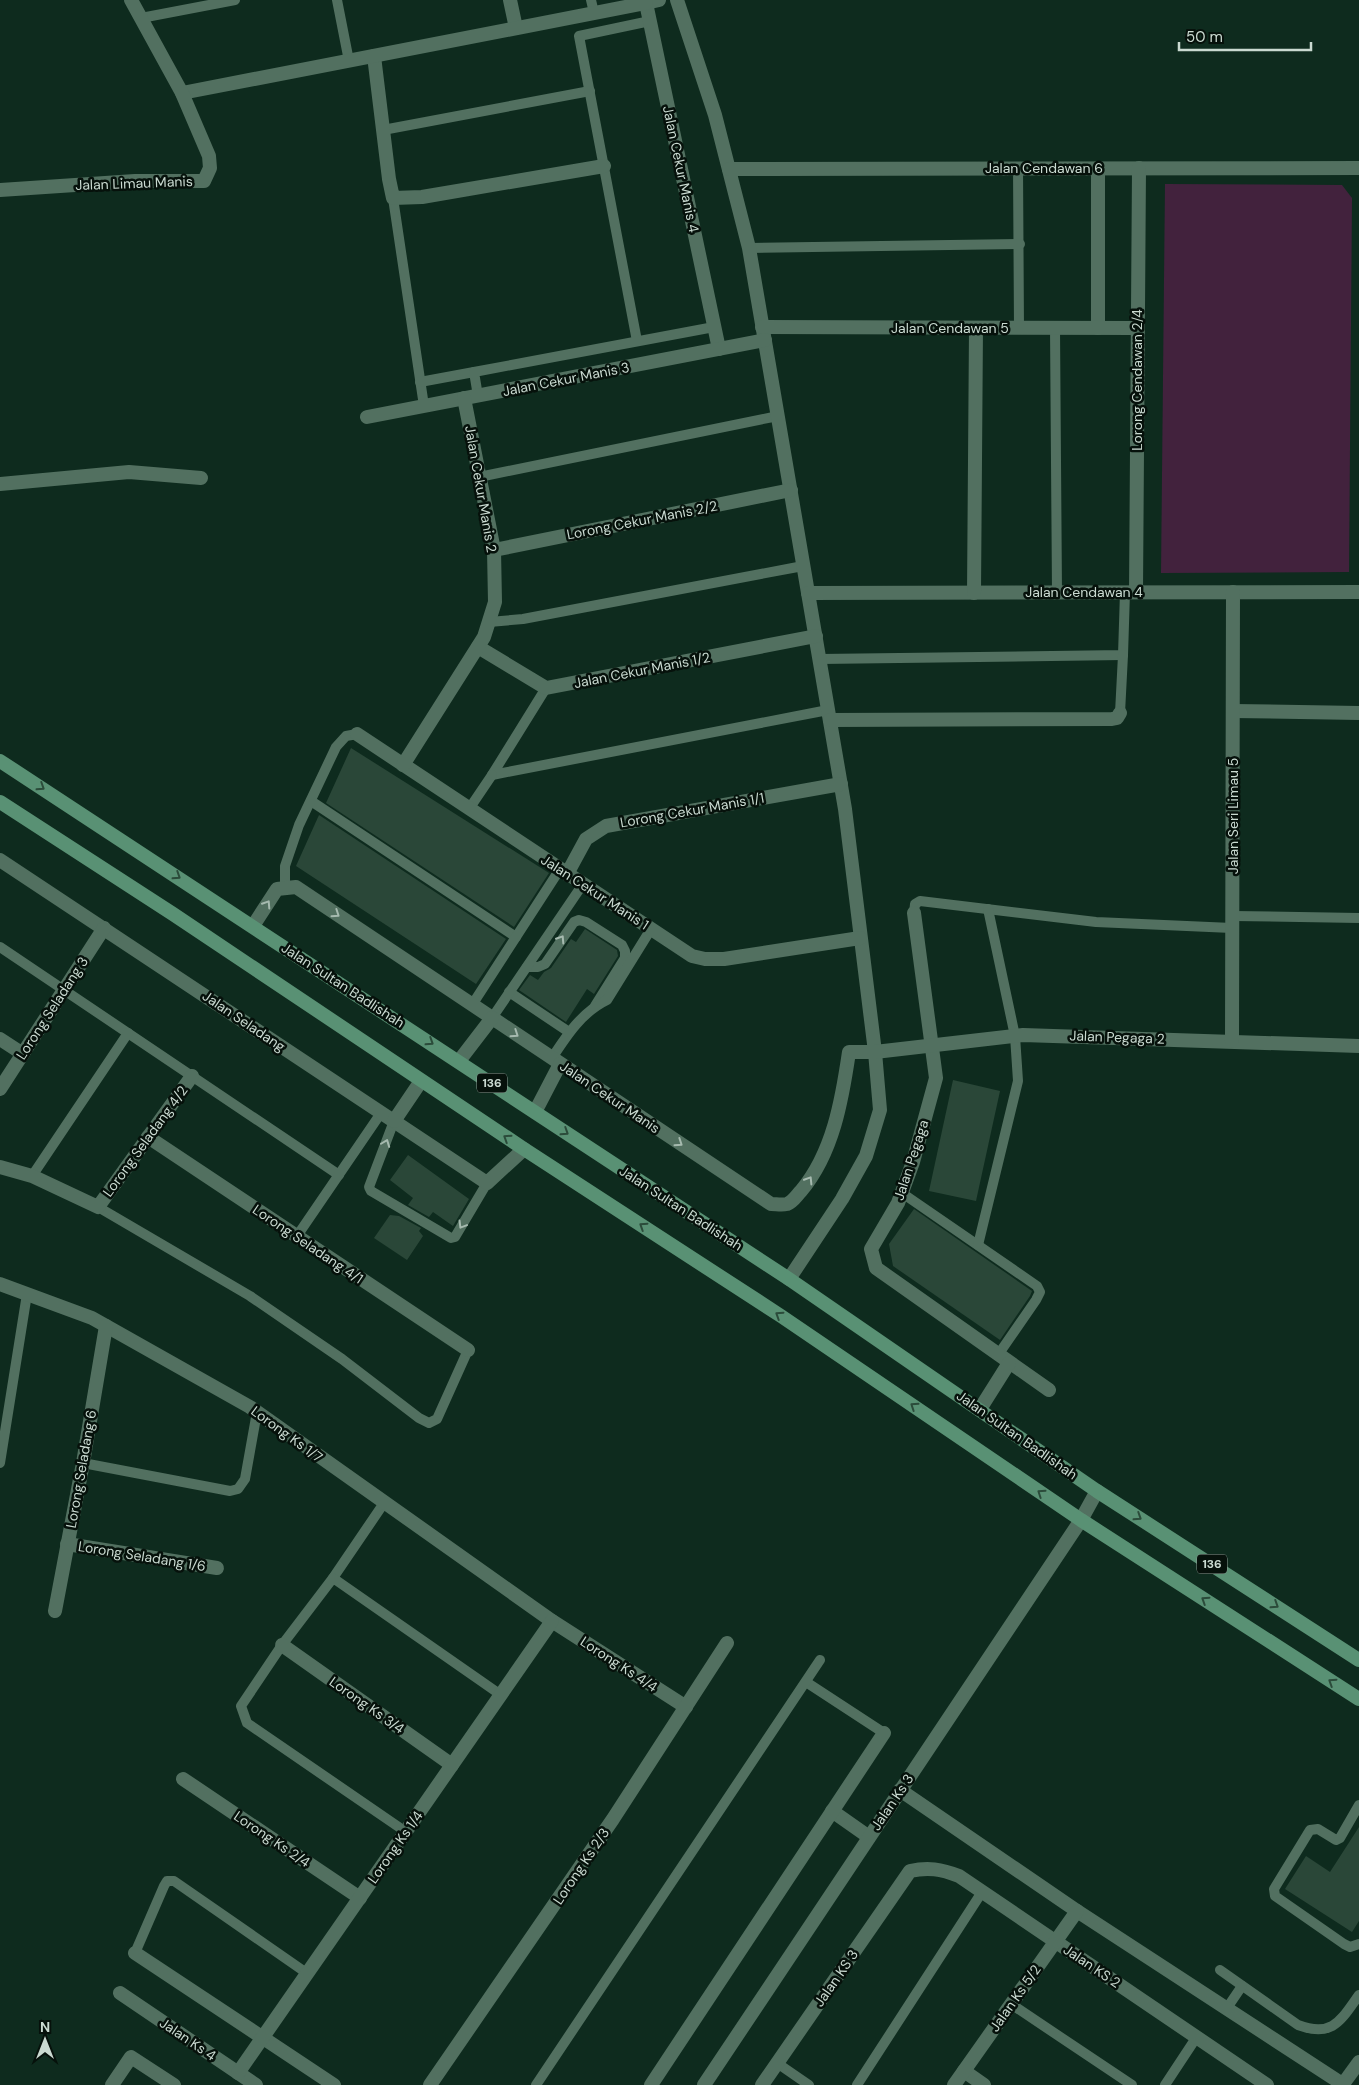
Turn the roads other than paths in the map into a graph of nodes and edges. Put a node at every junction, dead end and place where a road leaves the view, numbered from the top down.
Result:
1 (131, 0) edge
2 (235, 0) edge
3 (337, 0) edge
4 (510, 0) edge
5 (677, 0) edge
6 (653, 1) edge
7 (593, 6) edge
8 (141, 18) junction
9 (650, 21) junction
10 (516, 28) junction
11 (374, 56) junction
12 (349, 61) junction
13 (590, 91) junction
14 (182, 93) junction
15 (383, 130) junction
16 (604, 166) junction
17 (1018, 168) junction
18 (1098, 168) junction
19 (1139, 168) junction
20 (1359, 168) edge
21 (729, 169) junction
22 (0, 190) edge
23 (393, 198) junction
24 (1020, 244) junction
25 (749, 248) junction
26 (714, 327) junction
27 (976, 328) junction
28 (1019, 328) junction
29 (1055, 328) junction
30 (1098, 328) junction
31 (1138, 328) junction
32 (764, 334) junction
33 (637, 341) junction
34 (719, 349) junction
35 (474, 372) junction
36 (420, 382) junction
37 (478, 396) junction
38 (464, 398) junction
39 (424, 406) junction
40 (778, 416) junction
41 (367, 417) dead end
42 (479, 477) junction
43 (202, 478) dead end
44 (0, 484) edge
45 (790, 490) junction
46 (494, 550) junction
47 (804, 566) junction
48 (974, 592) junction
49 (1057, 592) junction
50 (1131, 592) junction
51 (1233, 592) junction
52 (1359, 592) edge
53 (808, 593) junction
54 (488, 622) junction
55 (816, 636) junction
56 (478, 647) junction
57 (1123, 655) junction
58 (820, 659) junction
59 (546, 688) junction
60 (1233, 711) junction
61 (1120, 713) joint
62 (1359, 713) edge
63 (829, 715) junction
64 (357, 734) joint
65 (0, 761) edge
66 (403, 765) junction
67 (492, 775) junction
68 (841, 784) junction
69 (310, 801) junction
70 (0, 802) edge
71 (469, 809) junction
72 (0, 860) edge
73 (564, 872) junction
74 (583, 884) junction
75 (290, 887) junction
76 (988, 909) junction
77 (914, 913) joint
78 (1359, 918) edge
79 (1233, 922) junction
80 (253, 926) junction
81 (104, 928) junction
82 (651, 929) junction
83 (516, 937) junction
84 (860, 938) junction
85 (0, 947) edge
86 (527, 967) junction
87 (64, 990) junction
88 (509, 992) junction
89 (472, 1005) junction
90 (595, 1006) junction
91 (492, 1018) junction
92 (569, 1032) junction
93 (128, 1033) junction
94 (1015, 1036) junction
95 (0, 1039) edge
96 (1232, 1040) junction
97 (932, 1044) junction
98 (1359, 1046) edge
99 (849, 1052) joint
100 (875, 1052) junction
101 (23, 1054) junction
102 (460, 1061) junction
103 (556, 1061) junction
104 (192, 1076) junction
105 (421, 1081) junction
106 (0, 1089) edge
107 (535, 1112) junction
108 (382, 1113) junction
109 (394, 1121) junction
110 (148, 1137) junction
111 (524, 1149) junction
112 (0, 1167) edge
113 (339, 1175) junction
114 (32, 1176) junction
115 (487, 1183) junction
116 (902, 1193) junction
117 (98, 1207) junction
118 (297, 1236) junction
119 (978, 1245) junction
120 (789, 1279) junction
121 (0, 1284) edge
122 (27, 1294) junction
123 (106, 1326) junction
124 (468, 1350) joint
125 (1003, 1359) junction
126 (1050, 1390) dead end
127 (980, 1409) junction
128 (257, 1412) junction
129 (0, 1463) edge
130 (83, 1463) junction
131 (1097, 1490) junction
132 (384, 1502) junction
133 (1081, 1520) junction
134 (68, 1544) junction
135 (217, 1568) dead end
136 (333, 1578) junction
137 (54, 1611) dead end
138 (552, 1621) junction
139 (727, 1643) dead end
140 (282, 1645) junction
141 (820, 1660) dead end
142 (1359, 1660) edge
143 (806, 1682) junction
144 (501, 1695) junction
145 (1359, 1699) edge
146 (686, 1707) junction
147 (884, 1733) joint
148 (452, 1765) junction
149 (183, 1779) dead end
150 (900, 1790) junction
151 (1359, 1805) edge
152 (832, 1812) junction
153 (406, 1832) junction
154 (868, 1837) junction
155 (910, 1871) joint
156 (982, 1892) junction
157 (360, 1898) junction
158 (1077, 1911) junction
159 (1055, 1941) junction
160 (1359, 1944) edge
161 (135, 1952) joint
162 (1220, 1970) dead end
163 (308, 1974) junction
164 (1242, 1986) junction
165 (120, 1993) dead end
166 (1359, 1995) edge
167 (1011, 2004) junction
168 (1227, 2008) junction
169 (263, 2038) junction
170 (1196, 2038) junction
171 (1359, 2062) edge
172 (777, 2063) junction
173 (964, 2071) junction
174 (238, 2073) junction
175 (537, 2084) edge
176 (112, 2085) edge
177 (174, 2085) edge
178 (256, 2085) edge
179 (334, 2085) edge
180 (430, 2085) edge
181 (651, 2085) edge
182 (704, 2085) edge
183 (762, 2085) edge
184 (809, 2085) edge
185 (857, 2085) edge
186 (954, 2085) edge
187 (984, 2085) edge
188 (1132, 2085) edge
189 (1165, 2085) edge
190 (1268, 2085) edge
191 (1344, 2085) edge

1 - 8 street
2 - 8 lane
3 - 12 lane
4 - 10 street
5 - 21 street
6 - 7 street
6 - 9 street, Jalan Cekur Manis 4
7 - 10 street
8 - 14 street
9 - 13 lane
9 - 26 street, Jalan Cekur Manis 4
10 - 11 street
11 - 12 street
11 - 15 street
12 - 14 street
13 - 15 lane
13 - 16 lane
14 - 22 street, Jalan Limau Manis
15 - 23 street
16 - 23 street
16 - 33 lane
17 - 18 street, Jalan Cendawan 6
17 - 21 street, Jalan Cendawan 6
17 - 24 lane
18 - 19 street, Jalan Cendawan 6
18 - 30 street
19 - 20 street, Jalan Cendawan 6
19 - 31 street, Lorong Cendawan 2/4
21 - 25 street
23 - 36 lane
24 - 25 lane
24 - 28 lane
25 - 32 street
26 - 33 lane
26 - 34 street, Jalan Cekur Manis 4
27 - 28 street, Jalan Cendawan 5
27 - 32 street, Jalan Cendawan 5
27 - 48 street
28 - 29 street, Jalan Cendawan 5
29 - 30 street, Jalan Cendawan 5
29 - 49 lane
30 - 31 street, Jalan Cendawan 5
31 - 50 street, Lorong Cendawan 2/4
32 - 34 street, Jalan Cekur Manis 3
32 - 40 street
33 - 35 lane
34 - 37 street, Jalan Cekur Manis 3
35 - 36 lane
35 - 37 lane
36 - 39 lane
37 - 38 street, Jalan Cekur Manis 3
38 - 39 street, Jalan Cekur Manis 3
38 - 42 street, Jalan Cekur Manis 2
39 - 41 street, Jalan Cekur Manis 3
40 - 42 lane
40 - 45 street
42 - 46 street, Jalan Cekur Manis 2
43 - 44 street
45 - 46 street, Lorong Cekur Manis 2/2
45 - 47 street
46 - 54 street, Jalan Cekur Manis 2
47 - 53 street
47 - 54 lane
48 - 49 street, Jalan Cendawan 4
48 - 53 street, Jalan Cendawan 4
49 - 50 street, Jalan Cendawan 4
50 - 51 street, Jalan Cendawan 4
50 - 57 lane
51 - 52 street, Jalan Cendawan 4
51 - 60 street, Jalan Seri Limau 5
53 - 55 street
54 - 56 street, Jalan Cekur Manis 2
55 - 58 street
55 - 59 street, Jalan Cekur Manis 1/2
56 - 59 street
56 - 66 street, Jalan Cekur Manis 2
57 - 58 lane
57 - 61 lane
58 - 63 street
59 - 67 lane
60 - 62 street
60 - 79 street, Jalan Seri Limau 5
61 - 63 street
63 - 67 lane
63 - 68 street
64 - 66 street, Jalan Cekur Manis 1
64 - 69 lane
65 -> 80 main road, Jalan Sultan Badlishah / 136
66 - 71 street, Jalan Cekur Manis 1
67 - 71 lane
68 - 73 street, Lorong Cekur Manis 1/1
68 - 84 street
69 - 75 lane
69 - 83 lane
70 - 105 main road, 136
71 - 73 street, Jalan Cekur Manis 1
72 - 81 street, Jalan Seladang
73 - 74 street, Jalan Cekur Manis 1
73 - 83 lane
74 - 82 street, Jalan Cekur Manis 1
74 - 86 lane
80 -> 75 street
75 -> 89 street, Jalan Cekur Manis
76 - 77 lane
76 - 79 lane
76 - 94 lane
77 - 97 street, Jalan Pegaga
78 - 79 lane
79 - 96 street, Jalan Seri Limau 5
80 -> 102 main road, Jalan Sultan Badlishah / 136
81 - 87 street, Lorong Seladang 3
81 - 108 street, Jalan Seladang
82 - 84 street, Jalan Cekur Manis 1
82 - 90 lane
83 - 89 lane
84 - 100 street
85 - 87 lane
86 - 88 lane
86 -> 90 lane
87 - 93 lane
87 - 101 street, Lorong Seladang 3
88 - 91 lane
88 - 92 lane
89 - 91 street, Jalan Cekur Manis
90 - 92 lane
91 - 102 street
91 -> 103 street, Jalan Cekur Manis
92 - 103 lane
93 - 104 lane
93 - 114 lane
94 - 96 street, Jalan Pegaga 2
94 - 97 street, Jalan Pegaga 2
94 - 119 lane
95 - 101 street
96 - 98 street, Jalan Pegaga 2
97 - 100 street, Jalan Pegaga 2
97 - 116 street, Jalan Pegaga
99 - 100 street, Jalan Pegaga 2
103 -> 99 street, Jalan Cekur Manis
100 - 120 street
101 - 106 street, Lorong Seladang 3
102 - 107 main road, Jalan Sultan Badlishah / 136
103 - 107 street
104 - 110 street, Lorong Seladang 4/2
104 - 113 lane
105 - 109 street
111 -> 105 main road, 136
107 -> 120 main road, Jalan Sultan Badlishah / 136
108 - 109 street, Jalan Seladang
108 - 113 lane
109 - 115 street, Jalan Seladang
115 -> 109 lane
110 - 117 street, Lorong Seladang 4/2
110 - 118 street, Lorong Seladang 4/1
111 - 115 street
133 -> 111 main road, 136
112 - 114 street
113 - 118 lane
114 - 117 street
116 - 119 lane
116 - 125 street, Jalan Pegaga
117 - 124 lane
118 - 124 street, Lorong Seladang 4/1
119 - 125 lane
120 - 127 main road, Jalan Sultan Badlishah / 136
121 - 122 street, Lorong Ks 1/7
122 - 123 street, Lorong Ks 1/7
122 - 129 lane
123 - 128 street, Lorong Ks 1/7
123 - 130 street, Lorong Seladang 6
125 - 126 street, Jalan Pegaga
125 - 127 street
127 - 131 main road, Jalan Sultan Badlishah / 136
128 - 130 lane
128 - 132 street, Lorong Ks 1/7
130 - 134 street, Lorong Seladang 6
131 - 133 street, Jalan Ks 3
131 -> 142 main road, Jalan Sultan Badlishah / 136
132 - 136 lane
132 - 138 street, Lorong Ks 1/7
145 -> 133 main road, 136
133 - 150 street, Jalan Ks 3
134 - 135 street, Lorong Seladang 1/6
134 - 137 street, Lorong Seladang 6
136 - 140 lane
136 - 144 lane
138 - 144 street, Lorong Ks 1/4
138 - 146 street, Lorong Ks 4/4
139 - 146 street, Lorong Ks 2/3
140 - 148 street, Lorong Ks 3/4
140 - 153 lane
141 - 143 lane
143 - 147 lane
143 - 175 lane
144 - 148 street, Lorong Ks 1/4
146 - 180 street, Lorong Ks 2/3
147 - 152 street
148 - 153 street, Lorong Ks 1/4
149 - 157 street, Lorong Ks 2/4
150 - 154 street, Jalan Ks 3
150 - 158 street
151 - 160 lane
152 - 154 street
152 - 181 street
153 - 157 street, Lorong Ks 1/4
154 - 182 street, Jalan Ks 3
155 - 156 street, Jalan KS 2
155 - 172 street, Jalan KS 3
156 - 159 street, Jalan KS 2
156 - 185 lane
157 - 163 street, Lorong Ks 1/4
158 - 159 street, Jalan Ks 5/2
158 - 168 street
159 - 167 street, Jalan Ks 5/2
159 - 170 street, Jalan KS 2
161 - 163 lane
161 - 169 street
162 - 164 lane
163 - 169 street, Lorong Ks 1/4
164 - 166 lane
164 - 168 lane
165 - 174 street, Jalan Ks 4
167 - 173 street, Jalan Ks 5/2
167 - 188 lane
168 - 191 street
169 - 174 street, Lorong Ks 1/4
169 - 179 street
170 - 189 lane
170 - 190 street, Jalan KS 2
171 - 191 street
172 - 183 street, Jalan KS 3
172 - 184 lane
173 - 186 street, Jalan Ks 5/2
173 - 187 street
174 - 178 street, Jalan Ks 4
176 - 177 street

